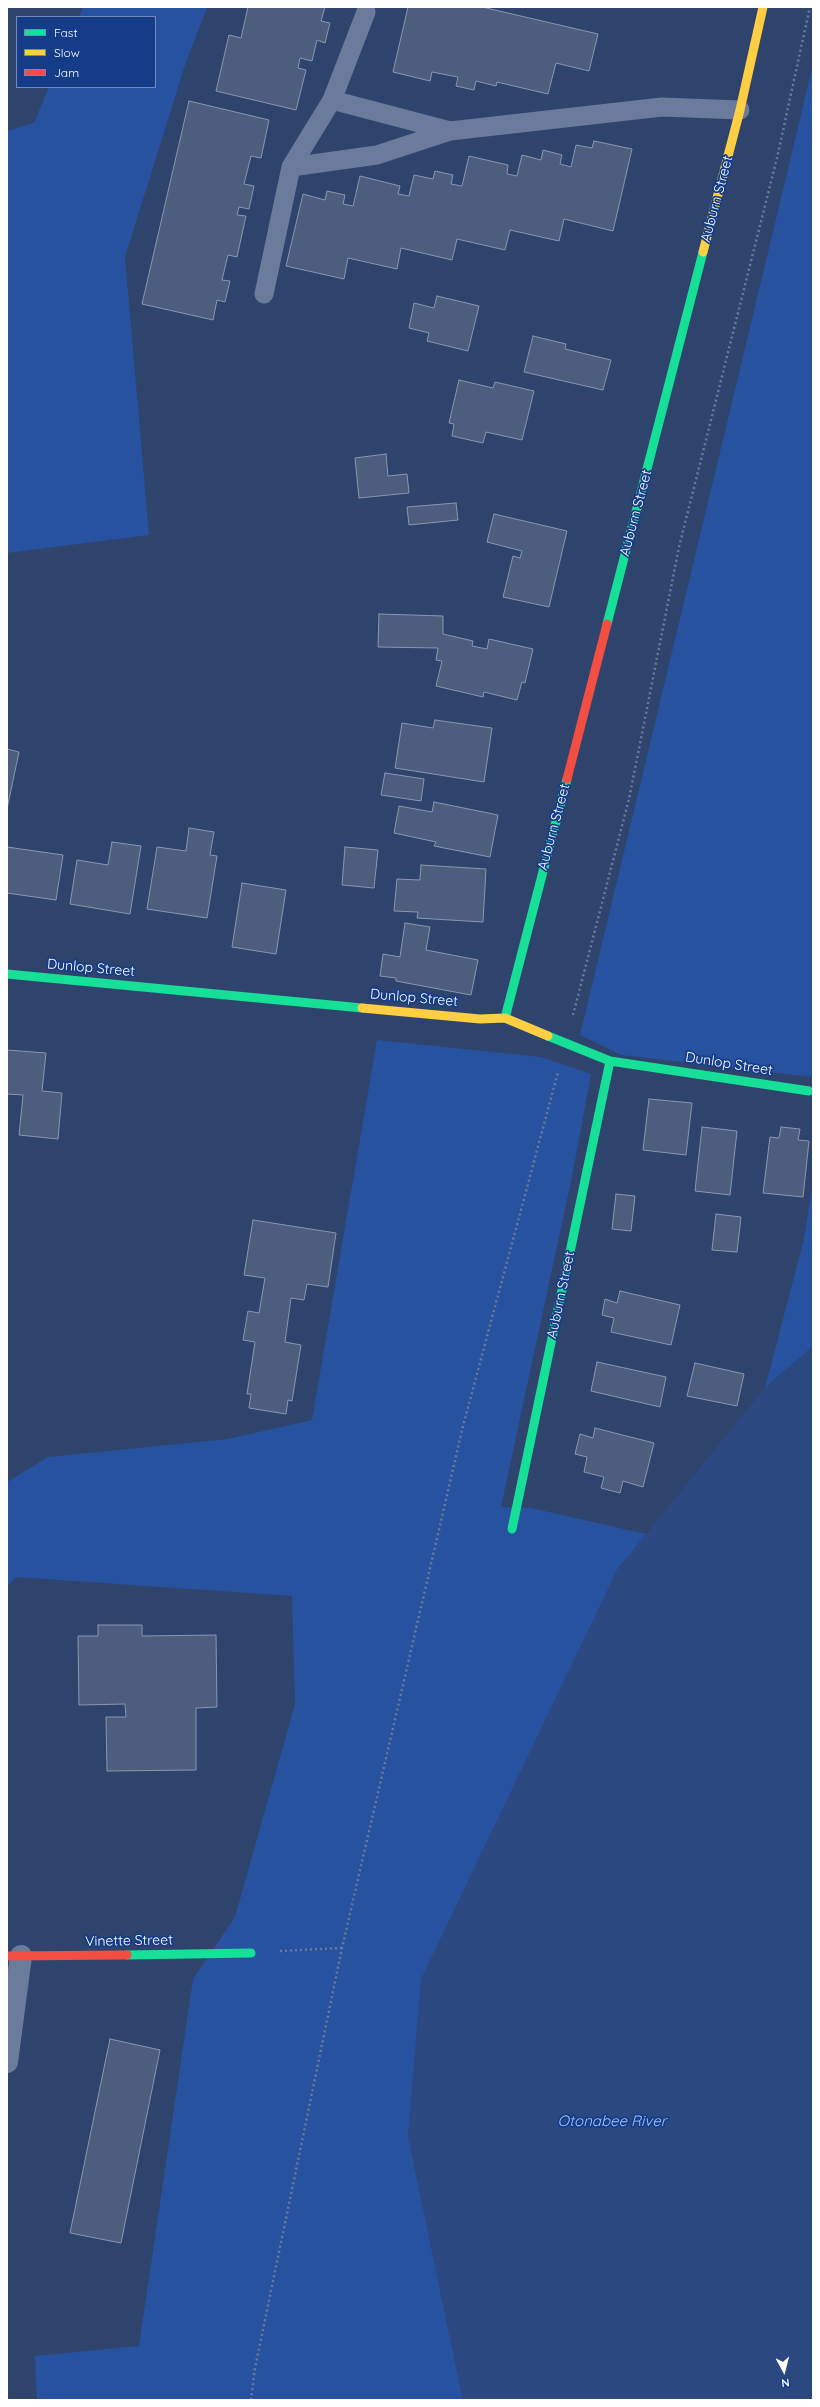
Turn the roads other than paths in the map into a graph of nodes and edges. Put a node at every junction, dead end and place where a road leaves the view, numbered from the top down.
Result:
1 (762, 7) edge
2 (366, 12) dead end
3 (332, 100) junction
4 (740, 110) junction
5 (450, 131) junction
6 (290, 167) junction
7 (264, 294) dead end
8 (7, 974) edge
9 (505, 1018) junction
10 (610, 1061) junction
11 (809, 1091) dead end
12 (512, 1529) dead end
13 (251, 1953) road end
14 (14, 1956) edge
15 (7, 2062) edge

1 - 4 street, Auburn Street
2 - 3 lane
3 - 5 lane
3 - 6 lane
4 - 5 lane
4 - 9 street, Auburn Street
5 - 6 lane
6 - 7 lane
8 - 9 street, Dunlop Street
9 - 10 street, Dunlop Street
10 - 11 street, Dunlop Street
10 - 12 street, Auburn Street
13 - 14 street, Vinette Street
14 - 15 street

